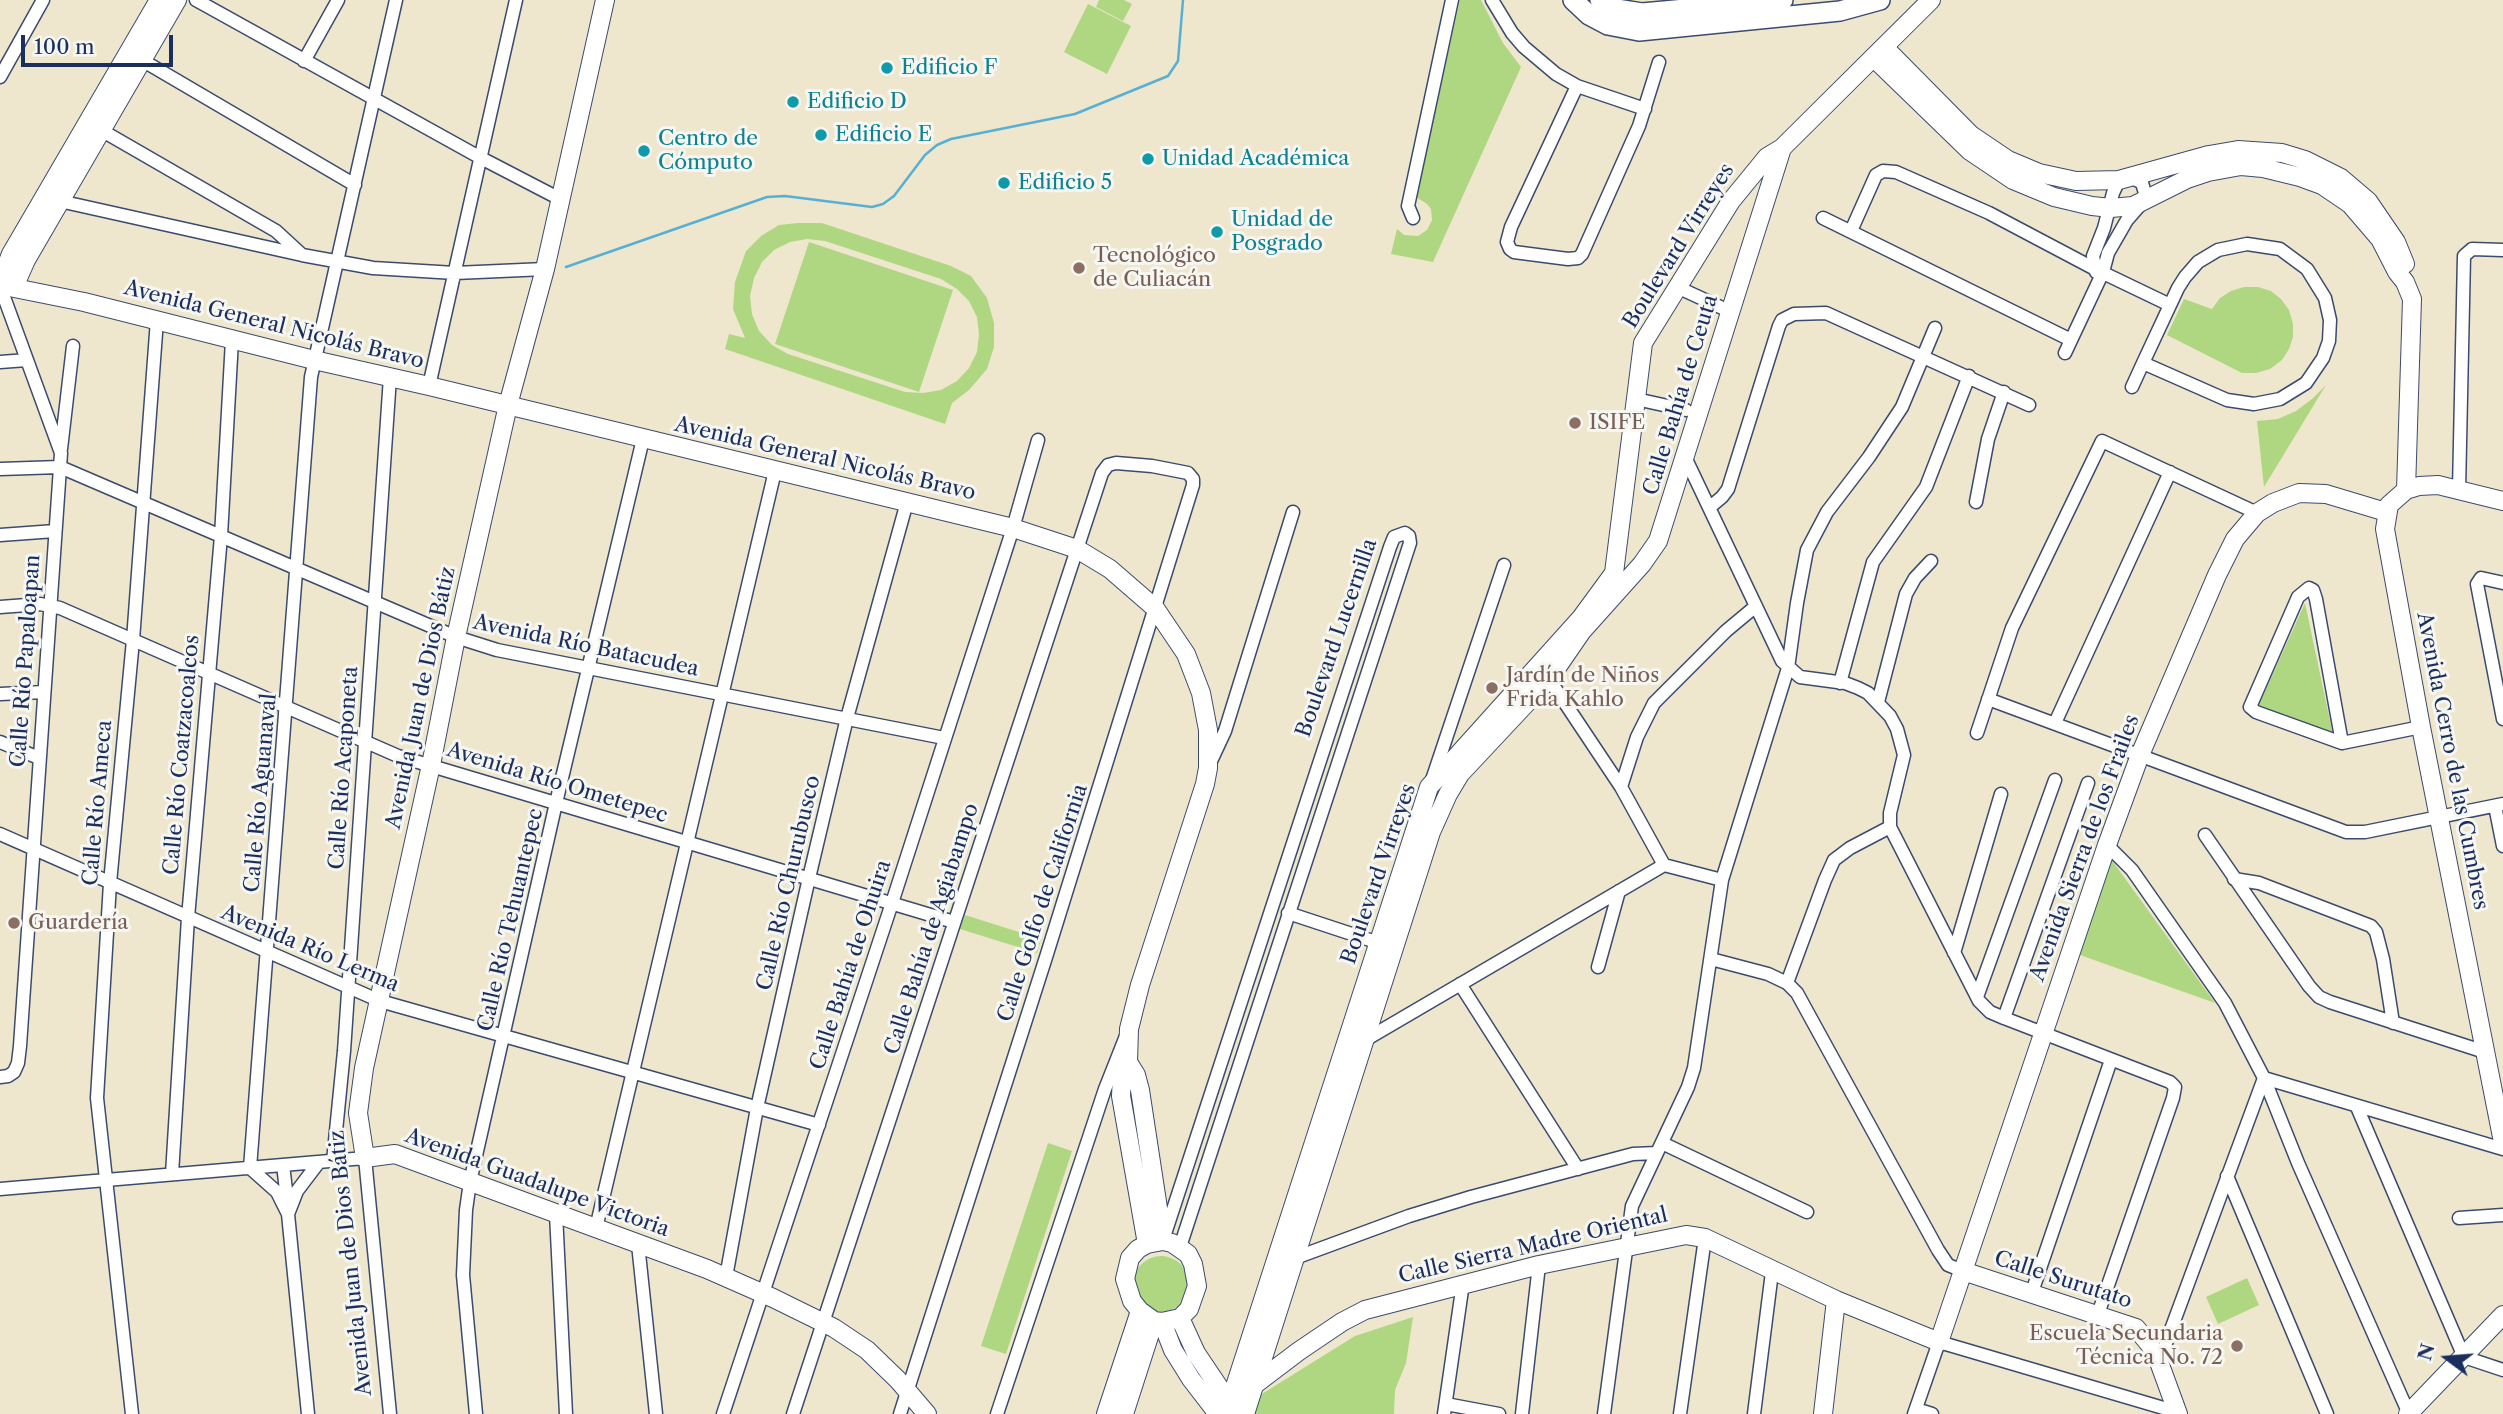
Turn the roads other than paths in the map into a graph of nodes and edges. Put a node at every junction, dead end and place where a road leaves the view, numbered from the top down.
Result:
1 (43, 0) edge
2 (159, 0) edge
3 (177, 0) edge
4 (196, 0) edge
5 (338, 0) edge
6 (396, 0) edge
7 (516, 0) edge
8 (605, 0) edge
9 (1452, 0) edge
10 (1492, 0) edge
11 (1573, 0) edge
12 (1600, 0) edge
13 (1783, 0) edge
14 (1880, 0) edge
15 (1931, 0) edge
16 (1879, 53) junction
17 (135, 56) junction
18 (304, 61) junction
19 (1658, 62) dead end
20 (0, 77) edge
21 (1577, 86) junction
22 (374, 98) junction
23 (1645, 109) junction
24 (95, 126) junction
25 (1782, 148) junction
26 (481, 158) junction
27 (2125, 178) junction
28 (355, 185) junction
29 (53, 199) junction
30 (561, 199) junction
31 (2141, 204) junction
32 (2111, 208) junction
33 (1413, 218) dead end
34 (1823, 218) dead end
35 (1851, 231) junction
36 (2503, 250) edge
37 (302, 255) junction
38 (338, 262) junction
39 (545, 269) junction
40 (455, 273) junction
41 (2099, 275) junction
42 (2405, 282) junction
43 (1677, 287) junction
44 (4, 288) edge
45 (2170, 305) junction
46 (1731, 312) junction
47 (157, 320) junction
48 (1935, 328) dead end
49 (232, 340) junction
50 (2071, 340) junction
51 (73, 346) dead end
52 (2065, 353) dead end
53 (1924, 356) junction
54 (27, 360) junction
55 (314, 360) junction
56 (0, 362) edge
57 (2143, 363) junction
58 (1969, 376) junction
59 (390, 377) junction
60 (429, 386) junction
61 (2132, 387) dead end
62 (2004, 392) junction
63 (1636, 399) junction
64 (508, 405) junction
65 (2029, 405) dead end
66 (1686, 410) dead end
67 (643, 439) junction
68 (1038, 440) dead end
69 (61, 453) junction
70 (1685, 457) junction
71 (1116, 463) joint
72 (60, 467) junction
73 (0, 469) edge
74 (775, 471) junction
75 (2170, 472) junction
76 (2406, 490) junction
77 (2459, 490) junction
78 (2503, 501) edge
79 (142, 502) junction
80 (907, 502) junction
81 (1976, 502) dead end
82 (1710, 507) junction
83 (1293, 512) dead end
84 (2386, 512) junction
85 (2257, 513) junction
86 (1013, 528) junction
87 (55, 531) junction
88 (0, 535) edge
89 (220, 536) junction
90 (1077, 549) junction
91 (1931, 561) dead end
92 (1504, 565) dead end
93 (298, 569) junction
94 (2503, 583) edge
95 (376, 603) junction
96 (50, 606) junction
97 (0, 607) edge
98 (1756, 607) junction
99 (1155, 608) junction
100 (456, 637) junction
101 (133, 640) junction
102 (1788, 667) junction
103 (588, 669) junction
104 (208, 673) junction
105 (1549, 679) junction
106 (1840, 682) junction
107 (44, 692) junction
108 (0, 694) edge
109 (722, 694) junction
110 (1988, 699) junction
111 (1878, 702) junction
112 (287, 708) junction
113 (847, 718) junction
114 (2503, 719) edge
115 (2055, 723) junction
116 (2421, 727) junction
117 (1977, 733) dead end
118 (944, 738) junction
119 (0, 742) edge
120 (365, 743) junction
121 (2342, 743) junction
122 (1471, 752) junction
123 (2140, 755) junction
124 (39, 758) junction
125 (431, 765) junction
126 (1208, 768) junction
127 (2055, 780) dead end
128 (2088, 783) dead end
129 (1429, 787) junction
130 (1621, 788) junction
131 (1448, 794) joint
132 (2001, 794) dead end
133 (556, 803) junction
134 (2499, 805) edge
135 (2440, 817) junction
136 (1891, 829) junction
137 (0, 834) edge
138 (2205, 835) dead end
139 (687, 842) junction
140 (2107, 845) junction
141 (2503, 846) edge
142 (33, 849) junction
143 (1664, 865) junction
144 (809, 878) junction
145 (2234, 879) junction
146 (1722, 880) junction
147 (110, 883) junction
148 (1619, 891) junction
149 (892, 903) junction
150 (1289, 913) junction
151 (188, 918) junction
152 (954, 922) junction
153 (1379, 943) junction
154 (267, 952) junction
155 (1954, 953) junction
156 (1711, 959) junction
157 (1598, 967) dead end
158 (1787, 983) junction
159 (1460, 984) junction
160 (348, 988) junction
161 (1977, 997) junction
162 (380, 1001) junction
163 (2004, 1018) junction
164 (2393, 1023) junction
165 (1129, 1029) junction
166 (2042, 1035) junction
167 (505, 1037) junction
168 (1364, 1040) junction
169 (2485, 1052) junction
170 (2111, 1060) junction
171 (633, 1073) junction
172 (0, 1077) edge
173 (2264, 1078) junction
174 (2357, 1107) junction
175 (757, 1108) junction
176 (819, 1125) junction
177 (2503, 1142) edge
178 (1660, 1148) junction
179 (2503, 1149) edge
180 (365, 1158) junction
181 (333, 1161) junction
182 (319, 1162) junction
183 (283, 1165) junction
184 (250, 1168) junction
185 (1578, 1169) junction
186 (172, 1174) junction
187 (2227, 1177) junction
188 (106, 1180) junction
189 (470, 1182) junction
190 (0, 1189) edge
191 (1807, 1212) dead end
192 (289, 1214) junction
193 (556, 1214) junction
194 (2503, 1215) edge
195 (2459, 1218) dead end
196 (596, 1228) junction
197 (1705, 1238) junction
198 (638, 1244) junction
199 (1163, 1244) junction
200 (1626, 1248) junction
201 (1295, 1258) junction
202 (1539, 1265) junction
203 (1963, 1271) junction
204 (1772, 1272) junction
205 (726, 1277) junction
206 (1462, 1283) junction
207 (2032, 1292) junction
208 (762, 1293) junction
209 (1836, 1300) junction
210 (2098, 1314) junction
211 (2503, 1315) edge
212 (1152, 1318) junction
213 (1180, 1318) junction
214 (822, 1324) junction
215 (1939, 1342) junction
216 (2464, 1357) junction
217 (2159, 1362) junction
218 (2503, 1370) edge
219 (1254, 1386) junction
220 (908, 1391) junction
221 (1445, 1409) edge
222 (1228, 1411) edge
223 (1915, 1411) edge
224 (2177, 1413) edge
225 (132, 1414) edge
226 (308, 1414) edge
227 (390, 1414) edge
228 (476, 1414) edge
229 (566, 1414) edge
230 (656, 1414) edge
231 (723, 1414) edge
232 (793, 1414) edge
233 (900, 1414) edge
234 (927, 1414) edge
235 (997, 1414) edge
236 (1106, 1414) edge
237 (1124, 1414) edge
238 (1245, 1414) edge
239 (1499, 1414) edge
240 (1522, 1414) edge
241 (1604, 1414) edge
242 (1680, 1414) edge
243 (1754, 1414) edge
244 (1823, 1414) edge
245 (1932, 1414) edge
246 (2326, 1414) edge
247 (2408, 1414) edge

1 - 20 street
2 - 17 street
3 - 17 street
4 - 18 street
5 - 18 street
6 - 22 street, Calle Río Aguanaval
7 - 26 street
8 - 30 street, Avenida Juan de Dios Bátiz
9 - 33 street
10 - 21 street
11 - 14 main road
12 - 13 main road
15 - 16 street, Calle Bahía de Ceuta
16 - 25 street, Calle Bahía de Ceuta
16 - 27 street
16 - 32 street
17 - 24 street
17 - 28 street
18 - 22 street
19 - 23 street
21 - 23 street
21 - 23 street
22 - 26 street
22 - 28 street, Calle Río Aguanaval
24 - 29 street
24 - 37 street
25 - 43 street, Boulevard Virreyes
25 - 46 street, Calle Bahía de Ceuta
26 - 30 street
26 - 40 street
27 - 31 street
27 - 32 street
27 - 42 street
28 - 38 street, Calle Río Aguanaval
29 - 37 street
29 - 44 street
30 - 39 street, Avenida Juan de Dios Bátiz
31 - 32 street
31 - 41 street
31 - 42 street
32 - 41 street
34 - 35 street
35 - 41 street
35 - 50 street
36 - 77 street
37 - 38 street
38 - 40 street
38 - 55 street, Calle Río Aguanaval
39 - 40 street
39 - 64 street, Avenida Juan de Dios Bátiz
40 - 60 street
41 - 45 street
41 - 50 street
42 - 76 street
43 - 46 street
43 - 63 street, Boulevard Virreyes
44 - 47 street, Avenida General Nicolás Bravo
44 - 54 street, Calle Río Papaloapan
45 - 57 street
45 - 57 street
46 - 70 street, Calle Bahía de Ceuta
47 - 49 street, Avenida General Nicolás Bravo
47 - 79 street, Calle Río Ameca
48 - 53 street
49 - 55 street, Avenida General Nicolás Bravo
49 - 89 street, Calle Río Coatzacoalcos
50 - 52 street
51 - 69 street
53 - 58 street
53 - 82 street
53 - 102 street
54 - 56 street
54 - 69 street, Calle Río Papaloapan
55 - 59 street, Avenida General Nicolás Bravo
55 - 93 street, Calle Río Aguanaval
57 - 61 street
58 - 62 street
58 - 106 street
59 - 60 street, Avenida General Nicolás Bravo
59 - 95 street, Calle Río Acaponeta
60 - 64 street, Avenida General Nicolás Bravo
62 - 65 street
62 - 81 street
63 - 66 street
63 - 122 street, Boulevard Virreyes
64 - 67 street, Avenida General Nicolás Bravo
64 - 100 street, Avenida Juan de Dios Bátiz
67 - 74 street, Avenida General Nicolás Bravo
67 - 103 street, Calle Río Tehuantepec
68 - 86 street, Calle Bahía de Ohuira
69 - 72 street, Calle Río Papaloapan
70 - 82 street
70 - 105 street, Calle Bahía de Ceuta
71 - 90 street, Calle Bahía de Agiabampo
71 - 99 street, Calle Golfo de California
72 - 73 street, Avenida Río Batacudea
72 - 79 street, Avenida Río Batacudea
72 - 87 street, Calle Río Papaloapan
74 - 80 street, Avenida General Nicolás Bravo
74 - 109 street
75 - 85 street
75 - 110 street
75 - 115 street
76 - 77 street
76 - 84 street
77 - 78 street
79 - 89 street, Avenida Río Batacudea
79 - 101 street, Calle Río Ameca
80 - 86 street, Avenida General Nicolás Bravo
80 - 113 street, Calle Río Churubusco
82 - 98 street
83 - 126 street
84 - 85 street, Avenida Sierra de los Frailes
84 - 116 street, Avenida Cerro de las Cumbres
85 - 123 street, Avenida Sierra de los Frailes
86 - 90 street, Avenida General Nicolás Bravo
86 - 118 street, Calle Bahía de Ohuira
87 - 88 street
87 - 96 street, Calle Río Papaloapan
89 - 93 street, Avenida Río Batacudea
89 - 104 street, Calle Río Coatzacoalcos
90 - 99 street, Avenida General Nicolás Bravo
90 - 152 street, Calle Bahía de Agiabampo
91 - 111 street
92 - 129 street
93 - 95 street, Avenida Río Batacudea
93 - 112 street, Calle Río Aguanaval
94 - 114 street
95 - 100 street, Avenida Río Batacudea
95 - 120 street, Calle Río Acaponeta
96 - 97 street, Avenida Río Ometepec
96 - 101 street, Avenida Río Ometepec
96 - 107 street, Calle Río Papaloapan
98 - 102 street
98 - 130 street
99 - 126 street, Avenida General Nicolás Bravo
99 - 220 street, Calle Golfo de California
100 - 103 street, Avenida Río Batacudea
100 - 125 street, Avenida Juan de Dios Bátiz
101 - 104 street, Avenida Río Ometepec
101 - 147 street, Calle Río Ameca
102 - 106 street
102 - 146 street
103 - 109 street, Avenida Río Batacudea
103 - 133 street, Calle Río Tehuantepec
104 - 112 street, Avenida Río Ometepec
104 - 151 street, Calle Río Coatzacoalcos
105 - 122 street, Calle Bahía de Ceuta
105 - 130 street
106 - 111 street
107 - 108 street
107 - 124 street, Calle Río Papaloapan
109 - 113 street, Avenida Río Batacudea
109 - 139 street
110 - 115 street
110 - 117 street
111 - 136 street
112 - 120 street, Avenida Río Ometepec
112 - 154 street, Calle Río Aguanaval
113 - 118 street, Avenida Río Batacudea
113 - 144 street, Calle Río Churubusco
115 - 123 street
116 - 121 street
116 - 135 street, Avenida Cerro de las Cumbres
118 - 149 street, Calle Bahía de Ohuira
119 - 124 street
120 - 125 street, Avenida Río Ometepec
120 - 160 street, Calle Río Acaponeta
121 - 121 street
122 - 129 street, Boulevard Virreyes
122 - 131 street, Calle Bahía de Ceuta
123 - 135 street
123 - 140 street, Avenida Sierra de los Frailes
124 - 142 street, Calle Río Papaloapan
125 - 133 street, Avenida Río Ometepec
125 - 162 street, Avenida Juan de Dios Bátiz
126 - 165 street, Avenida General Nicolás Bravo
127 - 161 street
128 - 163 street
129 - 153 street, Boulevard Virreyes
130 - 143 street
131 - 168 street, Boulevard Virreyes
132 - 155 street
133 - 139 street, Avenida Río Ometepec
133 - 167 street, Calle Río Tehuantepec
134 - 135 street
134 - 141 street
135 - 169 street, Avenida Cerro de las Cumbres
136 - 155 street
136 - 158 street
137 - 142 street, Avenida Río Lerma
138 - 145 street
139 - 144 street, Avenida Río Ometepec
139 - 171 street
140 - 166 street, Avenida Sierra de los Frailes
140 - 173 street
142 - 147 street, Avenida Río Lerma
142 - 172 street, Calle Río Papaloapan
143 - 146 street
143 - 148 street
144 - 149 street, Avenida Río Ometepec
144 - 175 street, Calle Río Churubusco
145 - 164 street
145 - 164 street
146 - 156 street
147 - 151 street, Avenida Río Lerma
147 - 188 street, Calle Río Ameca
148 - 157 street
148 - 159 street
149 - 152 street, Avenida Río Ometepec
149 - 176 street, Calle Bahía de Ohuira
150 - 153 street
150 - 199 street, Boulevard Lucernilla
150 - 199 street, Boulevard Lucernilla
151 - 154 street, Avenida Río Lerma
151 - 186 street, Calle Río Coatzacoalcos
152 - 214 street, Calle Bahía de Agiabampo
153 - 222 street, Boulevard Virreyes
154 - 160 street, Avenida Río Lerma
154 - 184 street, Calle Río Aguanaval
155 - 161 street
156 - 158 street
156 - 178 street
158 - 203 street
159 - 168 street
159 - 185 street
160 - 162 street, Avenida Río Lerma
160 - 181 street, Calle Río Acaponeta
161 - 163 street
162 - 167 street, Avenida Río Lerma
162 - 180 street, Avenida Juan de Dios Bátiz
163 - 166 street
164 - 169 street
165 - 199 street, Avenida General Nicolás Bravo
165 - 235 street
166 - 170 street
166 - 203 street, Avenida Sierra de los Frailes
167 - 171 street, Avenida Río Lerma
167 - 189 street, Calle Río Tehuantepec
168 - 201 street, Boulevard Virreyes
169 - 177 street, Avenida Cerro de las Cumbres
170 - 207 street
170 - 210 street
171 - 175 street, Avenida Río Lerma
171 - 196 street
173 - 174 street
173 - 187 street
173 - 247 street
174 - 179 street
174 - 216 street
175 - 176 street, Avenida Río Lerma
175 - 205 street, Calle Río Churubusco
176 - 208 street, Calle Bahía de Ohuira
178 - 185 street
178 - 191 street
178 - 200 street
180 - 181 street, Avenida Guadalupe Victoria
180 - 189 street, Avenida Guadalupe Victoria
180 - 227 street, Avenida Juan de Dios Bátiz
181 - 182 street, Avenida Guadalupe Victoria
182 - 183 street, Avenida Guadalupe Victoria
182 - 192 street
183 - 184 street, Avenida Guadalupe Victoria
183 - 192 street
184 - 186 street, Avenida Guadalupe Victoria
184 - 192 street
185 - 201 street
186 - 188 street, Avenida Guadalupe Victoria
187 - 217 street
187 - 246 street
188 - 190 street, Avenida Guadalupe Victoria
188 - 225 street, Calle Río Ameca
189 - 193 street, Avenida Guadalupe Victoria
189 - 228 street, Calle Río Tehuantepec
192 - 226 street
193 - 196 street, Avenida Guadalupe Victoria
193 - 229 street
194 - 195 street
196 - 198 street, Avenida Guadalupe Victoria
197 - 200 street, Calle Sierra Madre Oriental
197 - 204 street, Calle Sierra Madre Oriental
197 - 242 street
198 - 205 street, Avenida Guadalupe Victoria
198 - 230 street
199 - 212 street
199 - 213 street, Avenida General Nicolás Bravo
200 - 202 street, Calle Sierra Madre Oriental
200 - 241 street
201 - 219 street, Boulevard Virreyes
202 - 206 street, Calle Sierra Madre Oriental
202 - 240 street
203 - 207 street, Calle Surutato
203 - 215 street, Avenida Sierra de los Frailes
204 - 209 street, Calle Sierra Madre Oriental
204 - 243 street
205 - 208 street, Avenida Guadalupe Victoria
206 - 219 street, Calle Sierra Madre Oriental
206 - 221 street
207 - 210 street, Calle Surutato
208 - 214 street, Avenida Guadalupe Victoria
208 - 231 street, Calle Bahía de Ohuira
209 - 215 street, Calle Sierra Madre Oriental
209 - 244 street
210 - 217 street, Calle Surutato
211 - 216 street
212 - 213 street
212 - 222 street
212 - 236 street
212 - 237 street
213 - 222 street
214 - 220 street, Avenida Guadalupe Victoria
214 - 232 street, Calle Bahía de Agiabampo
215 - 223 street
215 - 224 street
216 - 218 street
216 - 247 street
217 - 224 street, Calle Surutato
219 - 222 street, Calle Sierra Madre Oriental
219 - 238 street, Boulevard Virreyes
220 - 233 street, Calle Golfo de California
220 - 234 street, Avenida Guadalupe Victoria
221 - 239 street
223 - 245 street

